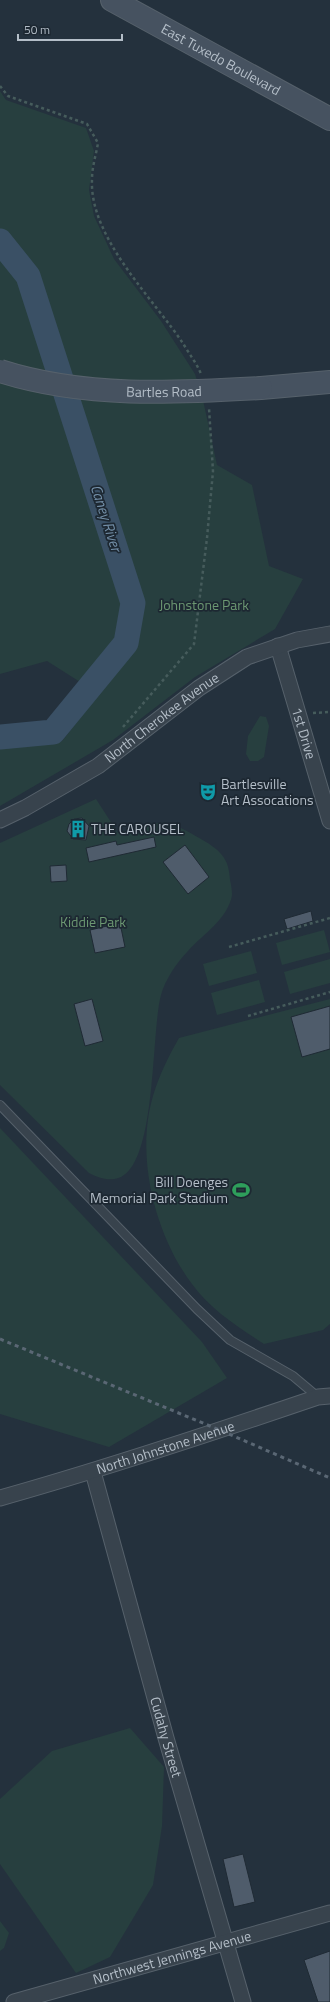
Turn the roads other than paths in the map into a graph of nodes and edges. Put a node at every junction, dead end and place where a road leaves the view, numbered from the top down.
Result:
1 (112, 0) edge
2 (330, 119) edge
3 (0, 371) edge
4 (330, 382) edge
5 (330, 634) edge
6 (278, 646) junction
7 (0, 820) edge
8 (330, 821) edge
9 (0, 1105) edge
10 (324, 1396) edge
11 (93, 1472) junction
12 (0, 1498) edge
13 (330, 1913) edge
14 (227, 1942) junction
15 (14, 2002) edge
16 (243, 2002) edge

1 - 2 main road, East Tuxedo Boulevard
3 - 4 main road, Bartles Road, bridge
5 - 6 street, North Cherokee Avenue
6 - 7 street, North Cherokee Avenue
6 - 8 street, 1st Drive
9 - 10 lane
10 - 11 street, North Johnstone Avenue
11 - 12 street, North Johnstone Avenue
11 - 14 street, Cudahy Street
13 - 14 street, Northwest Jennings Avenue
14 - 15 street, Northwest Jennings Avenue
14 - 16 street, Cudahy Street

